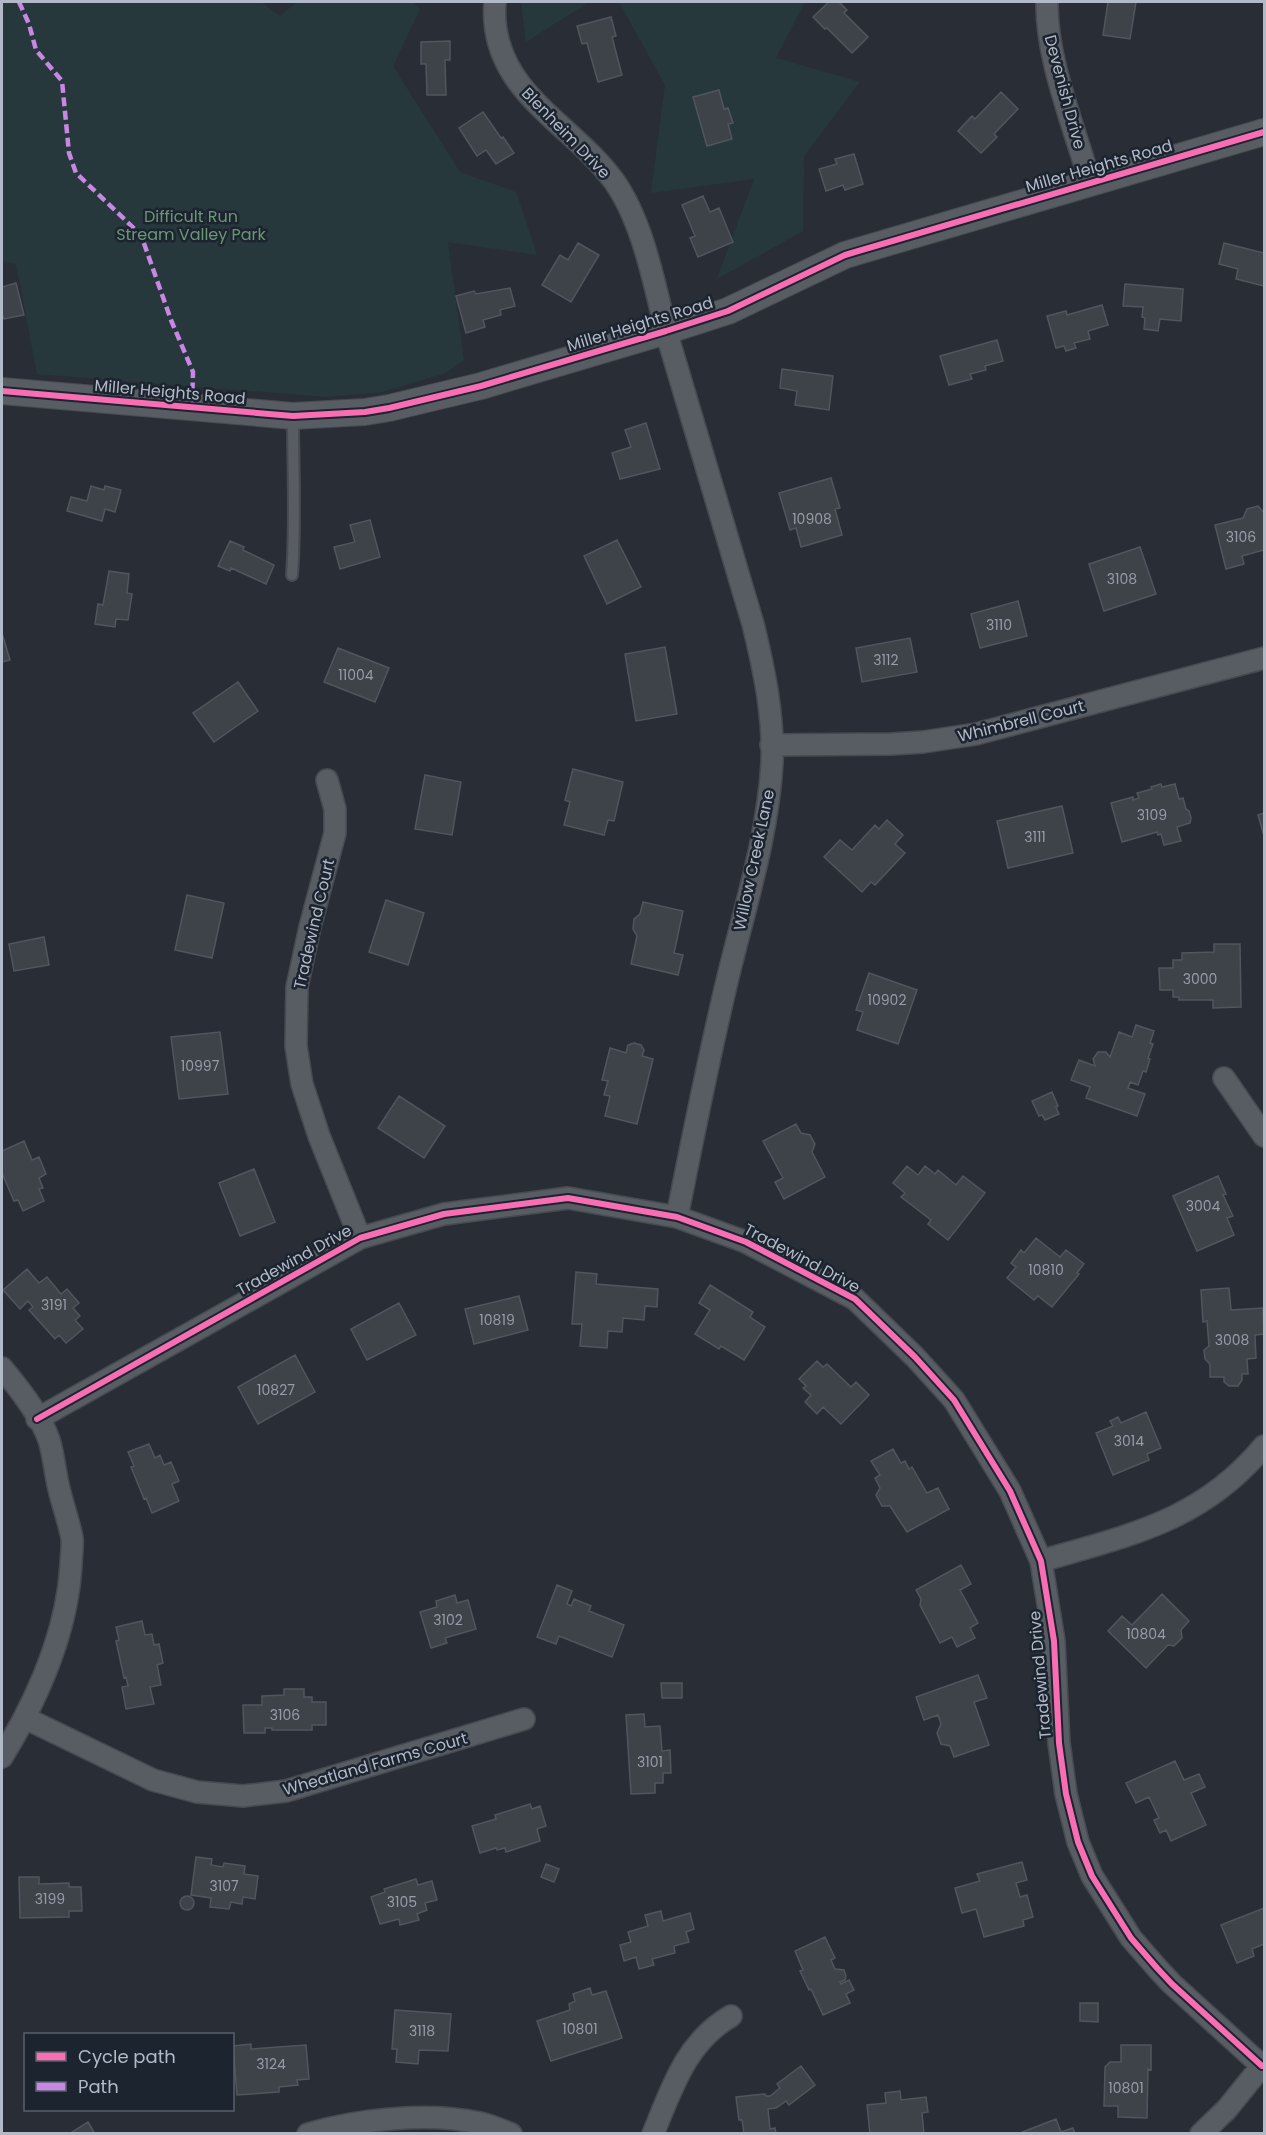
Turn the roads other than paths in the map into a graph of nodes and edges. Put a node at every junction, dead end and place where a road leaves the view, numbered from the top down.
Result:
1 (495, 2) edge
2 (1047, 2) edge
3 (1264, 132) edge
4 (1090, 182) junction
5 (666, 331) junction
6 (2, 391) edge
7 (293, 416) junction
8 (292, 575) dead end
9 (1264, 658) edge
10 (771, 745) junction
11 (327, 780) dead end
12 (1224, 1078) dead end
13 (1264, 1136) edge
14 (678, 1217) junction
15 (360, 1238) junction
16 (2, 1368) edge
17 (38, 1419) junction
18 (1264, 1446) edge
19 (1041, 1561) junction
20 (25, 1718) junction
21 (524, 1719) dead end
22 (2, 1756) edge
23 (731, 2016) dead end
24 (1263, 2065) edge
25 (308, 2133) edge
26 (511, 2133) edge
27 (653, 2133) edge
28 (1201, 2133) edge

1 - 5 street, Blenheim Drive
2 - 4 street, Devenish Drive
3 - 4 street, Miller Heights Road
4 - 5 street, Miller Heights Road
5 - 7 street, Miller Heights Road
5 - 10 street, Willow Creek Lane
6 - 7 street, Miller Heights Road
7 - 8 lane
9 - 10 street, Whimbrell Court
10 - 14 street, Willow Creek Lane
11 - 15 street, Tradewind Court
12 - 13 street
14 - 15 street, Tradewind Drive
14 - 19 street, Tradewind Drive
15 - 17 street, Tradewind Drive
16 - 17 street
17 - 20 street
18 - 19 street
19 - 24 street, Tradewind Drive
20 - 21 street, Wheatland Farms Court
20 - 22 street
23 - 27 street
24 - 28 street
25 - 26 street

